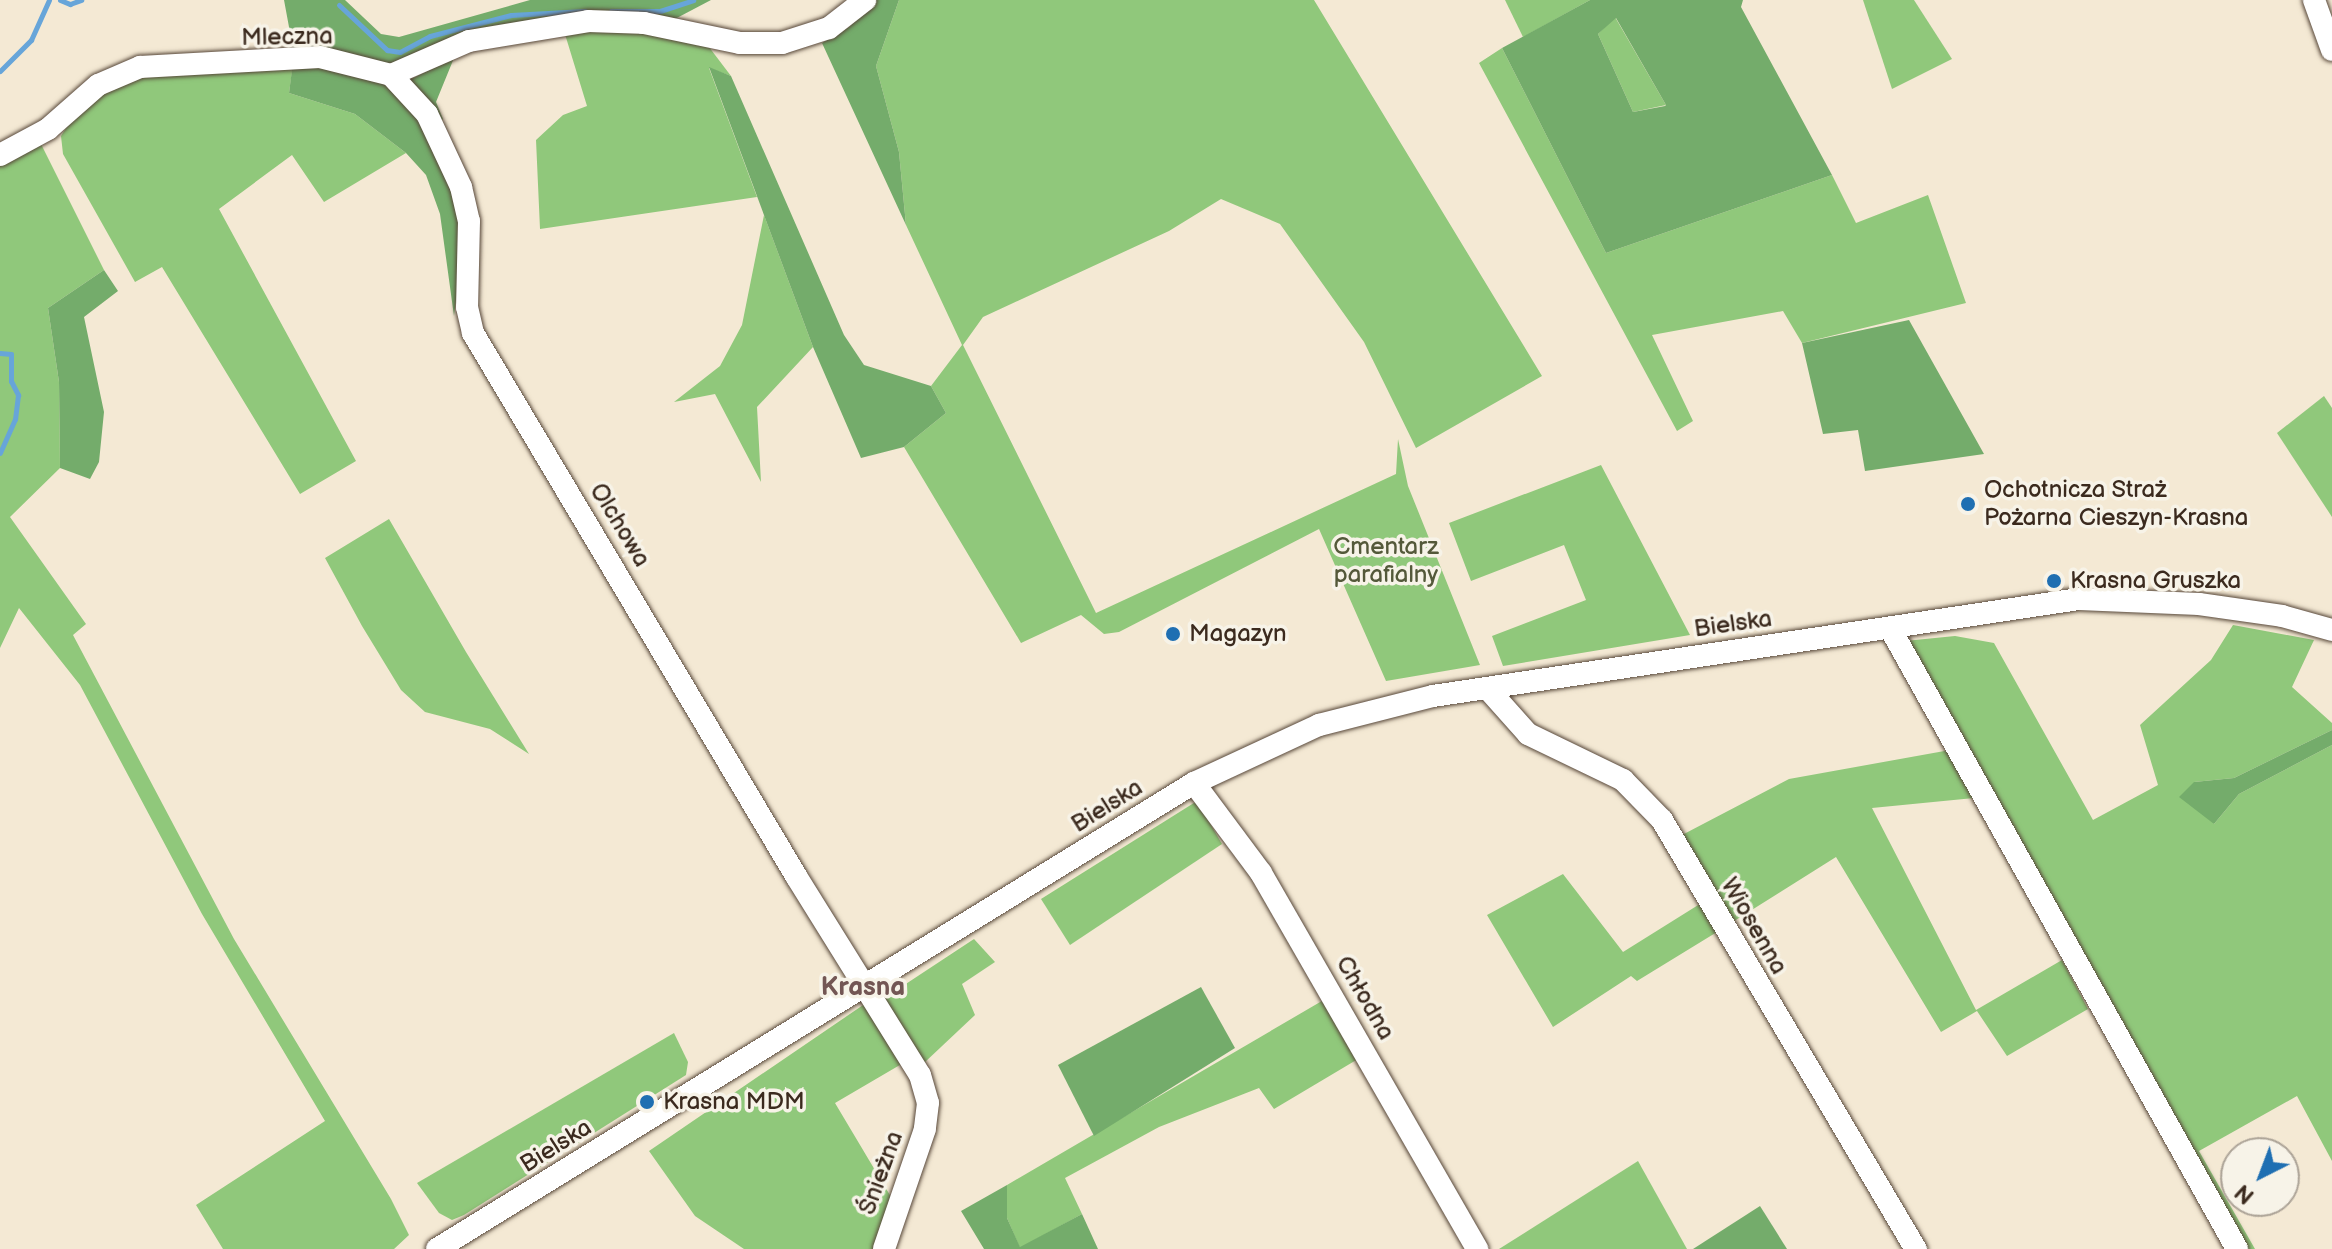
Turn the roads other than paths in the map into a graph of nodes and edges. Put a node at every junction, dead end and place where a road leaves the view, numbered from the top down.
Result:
1 (865, 0) edge
2 (2314, 0) edge
3 (2332, 50) edge
4 (391, 75) junction
5 (0, 155) edge
6 (1890, 628) junction
7 (2332, 630) edge
8 (1487, 688) junction
9 (1194, 783) junction
10 (866, 987) junction
11 (437, 1249) edge
12 (884, 1249) edge
13 (1477, 1249) edge
14 (1916, 1249) edge
15 (2237, 1249) edge

1 - 4 street
2 - 3 street
4 - 5 street, Mleczna
4 - 10 street, Olchowa
6 - 7 street, Bielska
6 - 8 street, Bielska
6 - 15 street
8 - 9 street, Bielska
8 - 14 street, Wiosenna
9 - 10 street, Bielska
9 - 13 street, Chłodna
10 - 11 street, Bielska
10 - 12 street, Śnieżna

